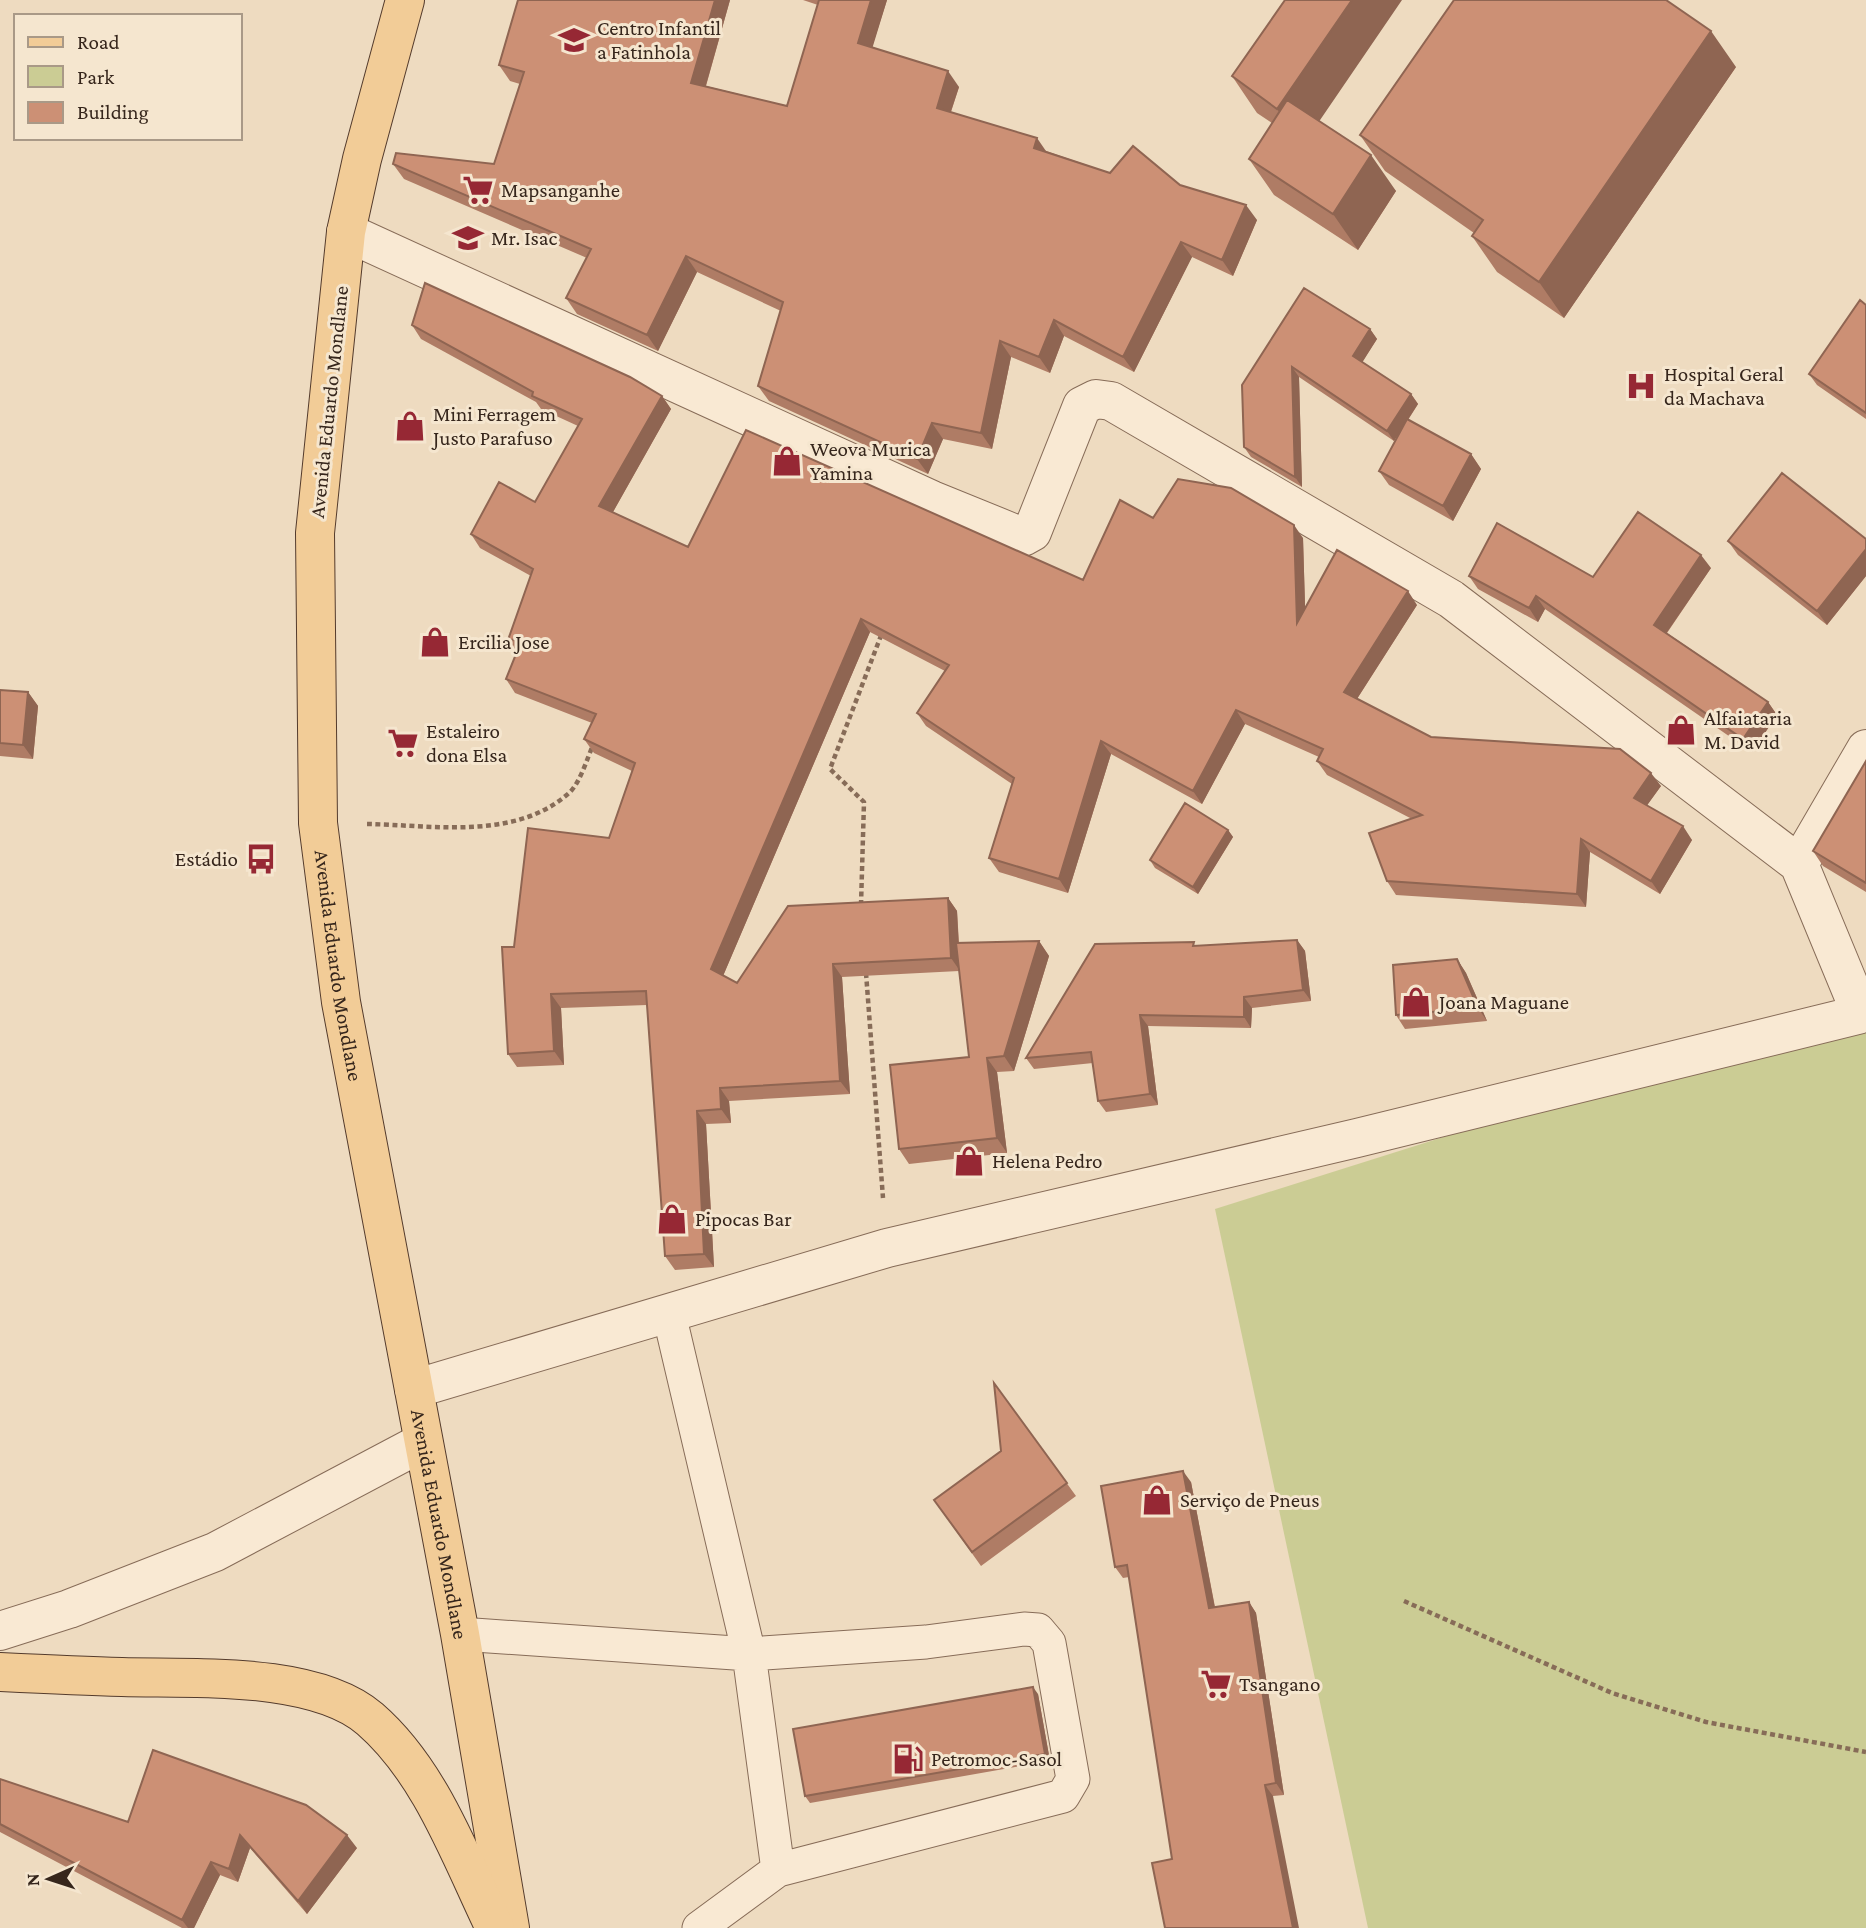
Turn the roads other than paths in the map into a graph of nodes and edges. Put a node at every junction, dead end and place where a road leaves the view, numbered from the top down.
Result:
1 (405, 0) edge
2 (346, 232) junction
3 (1866, 749) edge
4 (1799, 864) junction
5 (1863, 1014) edge
6 (669, 1314) junction
7 (414, 1389) junction
8 (423, 1442) junction
9 (0, 1631) edge
10 (460, 1634) junction
11 (749, 1654) junction
12 (0, 1672) edge
13 (778, 1870) junction
14 (495, 1928) edge
15 (510, 1928) edge
16 (699, 1928) edge

1 - 2 main road, Avenida Eduardo Mondlane
2 - 4 street
2 - 7 main road, Avenida Eduardo Mondlane
3 - 4 street
4 - 5 street
5 - 6 street
6 - 7 street
6 - 11 lane
7 - 8 main road, Avenida Eduardo Mondlane
8 - 9 street
8 - 10 main road, Avenida Eduardo Mondlane
10 - 11 lane
10 - 15 main road, Avenida Eduardo Mondlane
11 - 13 lane
11 - 13 lane
12 - 14 main road
13 - 16 lane

